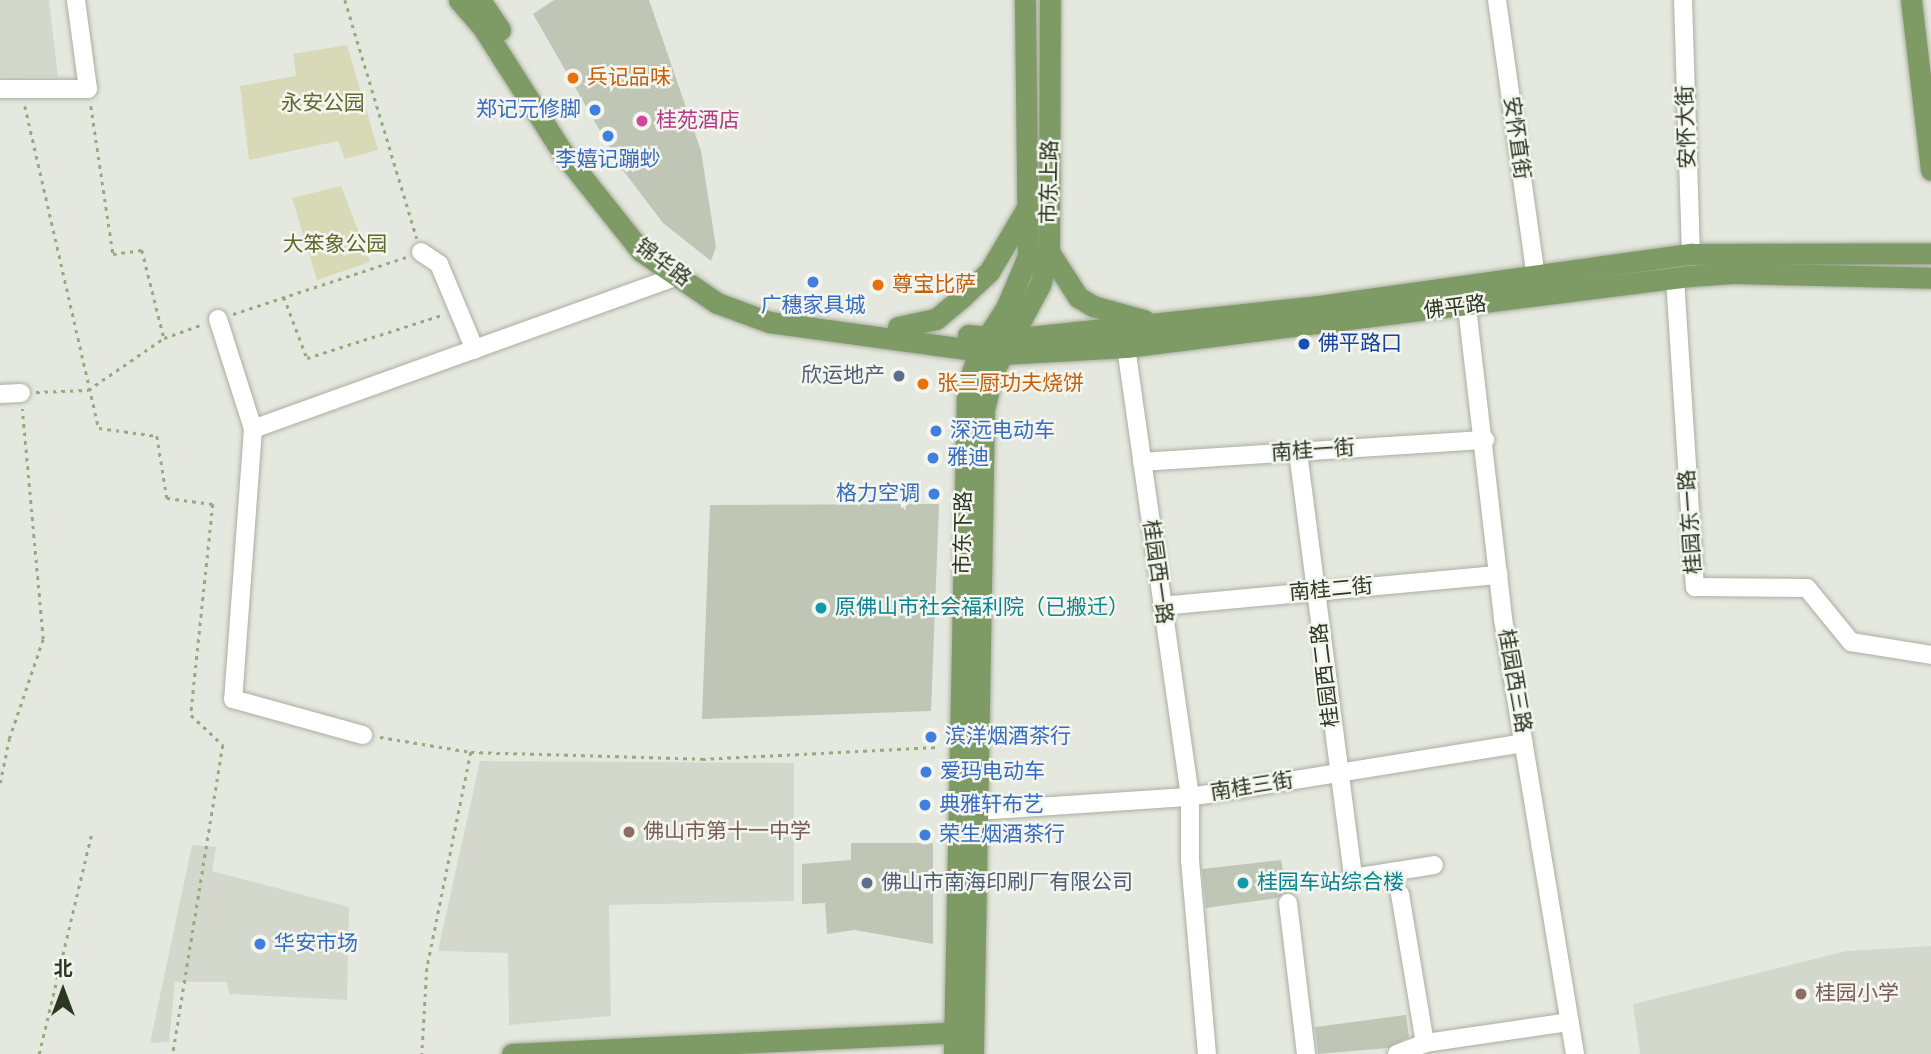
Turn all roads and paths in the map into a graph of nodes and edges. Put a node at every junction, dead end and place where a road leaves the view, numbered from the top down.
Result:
1 (76, 0) edge
2 (345, 0) edge
3 (459, 0) edge
4 (480, 0) edge
5 (1025, 0) edge
6 (1049, 0) edge
7 (1497, 0) edge
8 (1683, 0) edge
9 (1912, 0) edge
10 (0, 89) edge
11 (21, 89) junction
12 (88, 89) junction
13 (1931, 170) edge
14 (1028, 206) junction
15 (1049, 251) junction
16 (421, 252) junction
17 (1931, 253) edge
18 (1691, 254) junction
19 (678, 276) junction
20 (1536, 276) junction
21 (1931, 278) edge
22 (1675, 279) junction
23 (284, 297) junction
24 (1467, 307) junction
25 (459, 310) junction
26 (218, 319) junction
27 (1157, 323) junction
28 (898, 327) junction
29 (164, 338) junction
30 (983, 344) junction
31 (1006, 346) junction
32 (1126, 347) junction
33 (475, 350) junction
34 (88, 390) junction
35 (21, 393) junction
36 (0, 394) edge
37 (253, 429) junction
38 (1485, 440) junction
39 (1298, 452) junction
40 (1142, 462) junction
41 (1499, 575) junction
42 (1316, 592) junction
43 (1162, 606) junction
44 (1931, 655) edge
45 (363, 735) joint
46 (1524, 743) junction
47 (937, 747) dead end
48 (471, 752) junction
49 (1338, 774) junction
50 (0, 783) edge
51 (1190, 797) junction
52 (978, 811) junction
53 (91, 835) dead end
54 (1434, 865) dead end
55 (1400, 894) dead end
56 (1288, 903) dead end
57 (1569, 1022) junction
58 (964, 1032) junction
59 (680, 1049) edge
60 (1410, 1051) edge
61 (39, 1054) edge
62 (173, 1054) edge
63 (422, 1054) edge
64 (512, 1054) edge
65 (954, 1054) edge
66 (973, 1054) edge
67 (1207, 1054) edge
68 (1306, 1054) edge
69 (1575, 1054) edge

1 - 12 street
2 - 16 path
3 - 19 main road, 锦华路
4 - 28 main road, 锦华路
5 - 14 main road, 市东上路
6 - 15 main road, 市东上路
7 - 20 street, 安怀直街
8 - 18 street, 安怀大街
9 - 13 main road
10 - 11 street
11 - 12 street
11 - 34 path
12 - 29 path
14 - 28 main road
14 - 30 main road, 市东上路
15 - 27 main road
15 - 31 main road, 市东上路
16 - 23 path
16 - 25 street
17 - 18 main road, 佛平路
18 - 20 main road, 佛平路
19 - 30 main road, 锦华路
19 - 33 street
20 - 27 main road, 佛平路
21 - 22 main road, 佛平路
22 - 24 main road, 佛平路
22 - 44 street, 桂园东一路
23 - 25 path
23 - 26 path
24 - 32 main road, 佛平路
24 - 38 street, 桂园西三路
25 - 33 street
26 - 29 path
26 - 37 street
27 - 31 main road, 佛平路
28 - 30 main road, 锦华路
29 - 34 path
30 - 31 main road, 佛平路
30 - 58 main road, 市东下路
31 - 32 main road, 佛平路
31 - 52 main road, 市东下路
32 - 40 street, 桂园西一路
33 - 37 street
34 - 35 path
34 - 62 path
35 - 36 street
35 - 50 path
37 - 45 street
38 - 39 street, 南桂一街
38 - 41 street, 桂园西三路
39 - 40 street, 南桂一街
39 - 42 street, 桂园西二路
40 - 43 street, 桂园西一路
41 - 42 street, 南桂二街
41 - 46 street, 桂园西三路
42 - 43 street, 南桂二街
42 - 49 street, 桂园西二路
43 - 51 street, 桂园西一路
45 - 48 path
46 - 49 street, 南桂三街
46 - 57 street, 桂园西三路
47 - 48 path
48 - 63 path
49 - 51 street, 南桂三街
49 - 54 street, 桂园西二路
51 - 52 street, 南桂三街
51 - 67 street, 桂园西一路
52 - 58 main road, 市东下路
53 - 61 path
55 - 60 street
56 - 68 street
57 - 60 street
57 - 69 street, 桂园西三路
58 - 59 main road
58 - 65 main road, 市东下路
58 - 66 main road, 市东下路
59 - 64 main road

